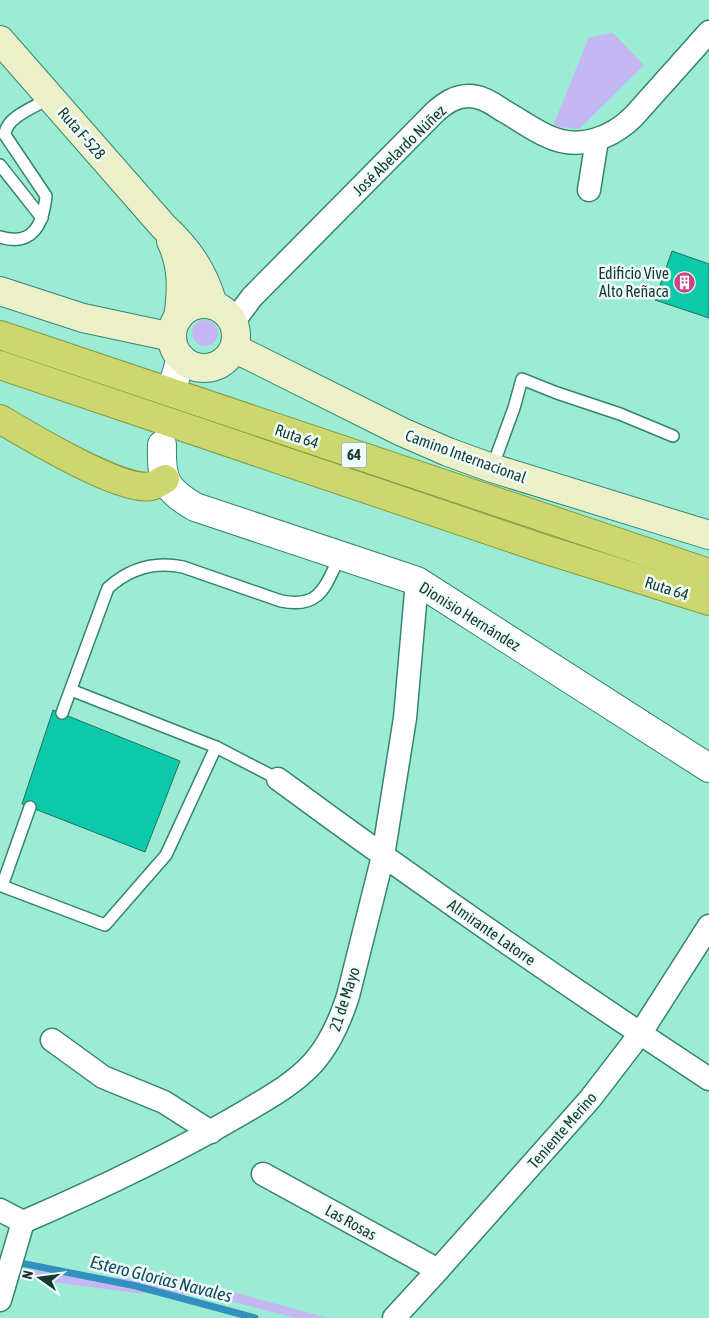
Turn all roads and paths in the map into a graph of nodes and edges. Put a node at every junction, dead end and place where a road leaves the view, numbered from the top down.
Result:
1 (709, 32) edge
2 (0, 40) edge
3 (50, 98) junction
4 (597, 140) junction
5 (0, 165) edge
6 (589, 190) dead end
7 (42, 218) junction
8 (164, 226) junction
9 (0, 237) edge
10 (0, 291) edge
11 (212, 304) junction
12 (234, 321) junction
13 (0, 335) edge
14 (234, 348) junction
15 (176, 349) junction
16 (0, 365) edge
17 (0, 419) edge
18 (673, 436) dead end
19 (162, 446) dead end
20 (492, 468) junction
21 (165, 479) junction
22 (709, 535) edge
23 (340, 556) junction
24 (709, 573) edge
25 (417, 581) junction
26 (709, 601) edge
27 (71, 690) junction
28 (62, 713) dead end
29 (216, 747) junction
30 (709, 768) edge
31 (278, 779) joint
32 (30, 807) dead end
33 (383, 856) junction
34 (709, 926) edge
35 (640, 1034) junction
36 (52, 1040) dead end
37 (709, 1079) edge
38 (211, 1132) junction
39 (263, 1174) dead end
40 (0, 1210) edge
41 (23, 1222) junction
42 (438, 1270) junction
43 (0, 1300) edge
44 (394, 1318) edge

1 - 4 street, José Abelardo Núñez
2 - 3 main road, Ruta F-528
3 - 7 lane
3 - 8 main road, Ruta F-528
4 - 6 street
4 - 12 street, José Abelardo Núñez
5 - 7 lane
7 - 9 lane
8 - 11 main road, Ruta F-528
8 - 15 main road, Ruta F-528
10 - 15 main road
11 - 12 main road
11 - 15 main road
12 - 14 main road
13 - 24 highway, Ruta 64 / 64
14 - 15 main road
14 - 20 main road, Camino Internacional
16 - 26 highway, Ruta 64 / 64
17 - 21 highway
18 - 20 lane
19 - 21 street
20 - 22 main road, Camino Internacional
21 - 23 street, Dionisio Hernández
23 - 25 street, Dionisio Hernández
23 - 27 lane
25 - 30 street, Dionisio Hernández
25 - 33 street, 21 de Mayo
27 - 28 lane
27 - 29 lane
29 - 31 lane
29 - 32 lane
31 - 33 street, Almirante Latorre
33 - 35 street, Almirante Latorre
33 - 38 street, 21 de Mayo
34 - 35 street, Teniente Merino
35 - 37 street, Almirante Latorre
35 - 42 street, Teniente Merino
36 - 38 street
38 - 41 street, 21 de Mayo
39 - 42 street, Las Rosas
40 - 41 street
41 - 43 street
42 - 44 street, Teniente Merino

